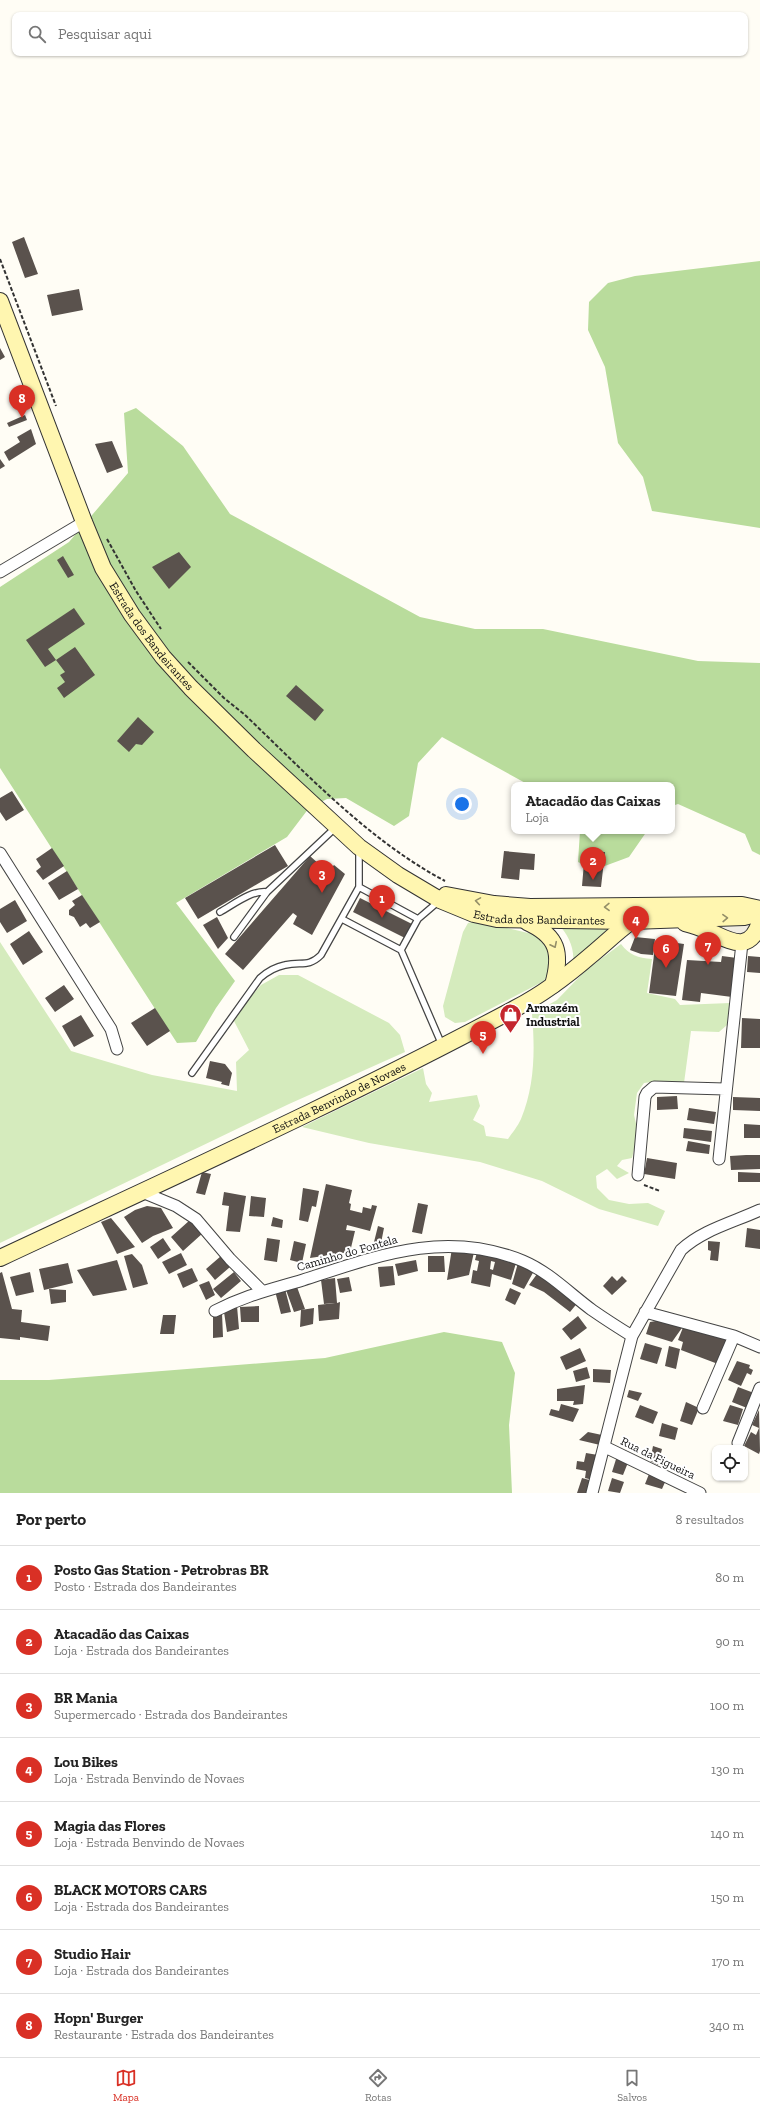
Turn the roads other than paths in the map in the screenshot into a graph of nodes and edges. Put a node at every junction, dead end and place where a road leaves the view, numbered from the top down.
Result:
1 (0, 301) edge
2 (84, 522) junction
3 (0, 572) edge
4 (337, 826) junction
5 (359, 847) junction
6 (0, 853) edge
7 (359, 888) junction
8 (420, 888) junction
9 (267, 892) junction
10 (440, 900) junction
11 (660, 906) junction
12 (760, 909) edge
13 (220, 912) dead end
14 (760, 913) edge
15 (342, 919) junction
16 (418, 919) junction
17 (672, 920) junction
18 (525, 921) junction
19 (632, 921) junction
20 (760, 922) edge
21 (234, 937) dead end
22 (742, 943) junction
23 (401, 950) junction
24 (553, 985) junction
25 (443, 1047) junction
26 (117, 1049) dead end
27 (192, 1073) dead end
28 (725, 1089) junction
29 (719, 1159) dead end
30 (638, 1175) road end
31 (142, 1192) junction
32 (760, 1210) edge
33 (0, 1258) edge
34 (262, 1291) junction
35 (215, 1311) dead end
36 (645, 1312) junction
37 (632, 1336) junction
38 (734, 1336) junction
39 (760, 1347) edge
40 (760, 1388) edge
41 (703, 1408) dead end
42 (738, 1443) dead end
43 (605, 1447) junction
44 (592, 1493) edge
45 (700, 1493) edge

1 - 2 main road, Estrada dos Bandeirantes
2 - 3 street
2 - 4 main road, Estrada dos Bandeirantes
4 - 5 main road, Estrada dos Bandeirantes
4 - 9 lane
5 - 7 lane
5 - 8 main road, Estrada dos Bandeirantes
6 - 26 street
7 - 15 lane
7 - 16 lane
8 - 10 main road, Estrada dos Bandeirantes
11 -> 8 main road, Estrada dos Bandeirantes
9 - 13 lane
9 - 21 lane
10 - 16 lane
10 - 18 main road, Estrada dos Bandeirantes
11 - 12 main road, Estrada dos Bandeirantes
11 - 19 main road, Estrada Benvindo de Novaes
17 -> 14 main road, Estrada dos Bandeirantes
15 - 23 lane
15 - 27 lane
16 - 23 lane
17 - 19 main road, Estrada dos Bandeirantes
17 - 22 main road
18 - 19 main road, Estrada dos Bandeirantes
18 -> 24 main road
19 - 24 main road, Estrada Benvindo de Novaes
20 - 22 main road
22 - 28 street
23 - 25 lane
24 - 25 main road, Estrada Benvindo de Novaes
25 - 31 main road, Estrada Benvindo de Novaes
28 - 29 street
28 - 30 street
31 - 33 main road, Estrada Benvindo de Novaes
31 - 34 street
32 - 36 street
34 - 35 street, Caminho do Fontela
34 - 37 street, Caminho do Fontela
36 - 37 street
36 - 38 street
37 - 43 street
38 - 39 street
38 - 41 street
40 - 42 street
43 - 44 street
43 - 45 street, Rua da Figueira

